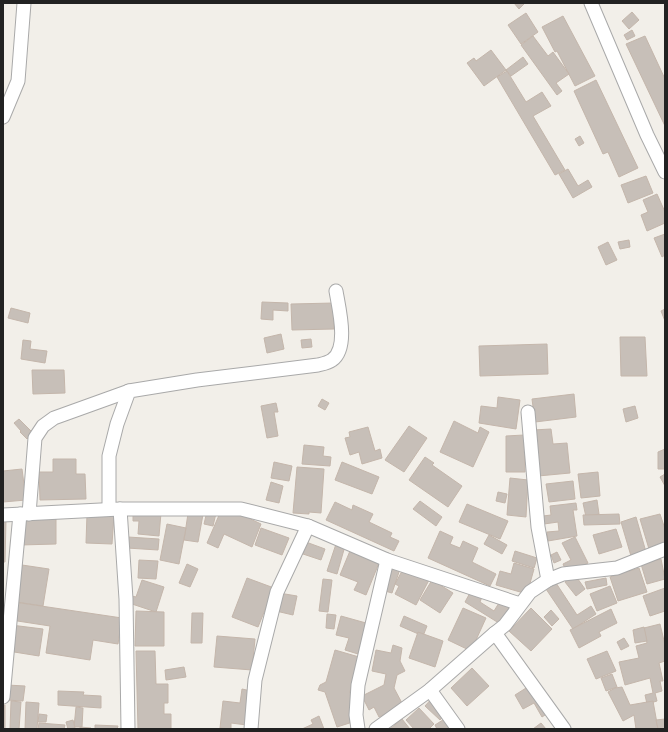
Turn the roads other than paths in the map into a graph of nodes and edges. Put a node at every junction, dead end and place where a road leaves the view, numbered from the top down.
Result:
1 (24, 3) edge
2 (591, 3) edge
3 (3, 117) edge
4 (665, 172) edge
5 (336, 291) dead end
6 (129, 391) junction
7 (528, 412) dead end
8 (115, 509) junction
9 (25, 514) junction
10 (3, 515) edge
11 (308, 526) junction
12 (665, 549) edge
13 (387, 560) junction
14 (548, 580) junction
15 (520, 604) junction
16 (495, 633) junction
17 (430, 690) junction
18 (3, 697) edge
19 (128, 729) edge
20 (251, 729) edge
21 (358, 729) edge
22 (376, 729) edge
23 (458, 729) edge
24 (564, 729) edge

1 - 3 street
2 - 4 street
5 - 6 street
6 - 8 street
6 - 9 street
7 - 14 street
8 - 9 street
8 - 11 street
8 - 19 street
9 - 10 street
9 - 18 street
11 - 13 street
11 - 20 street
12 - 14 street
13 - 15 street
13 - 21 street
14 - 15 street
15 - 16 street
16 - 17 street
16 - 24 street
17 - 22 street
17 - 23 street

